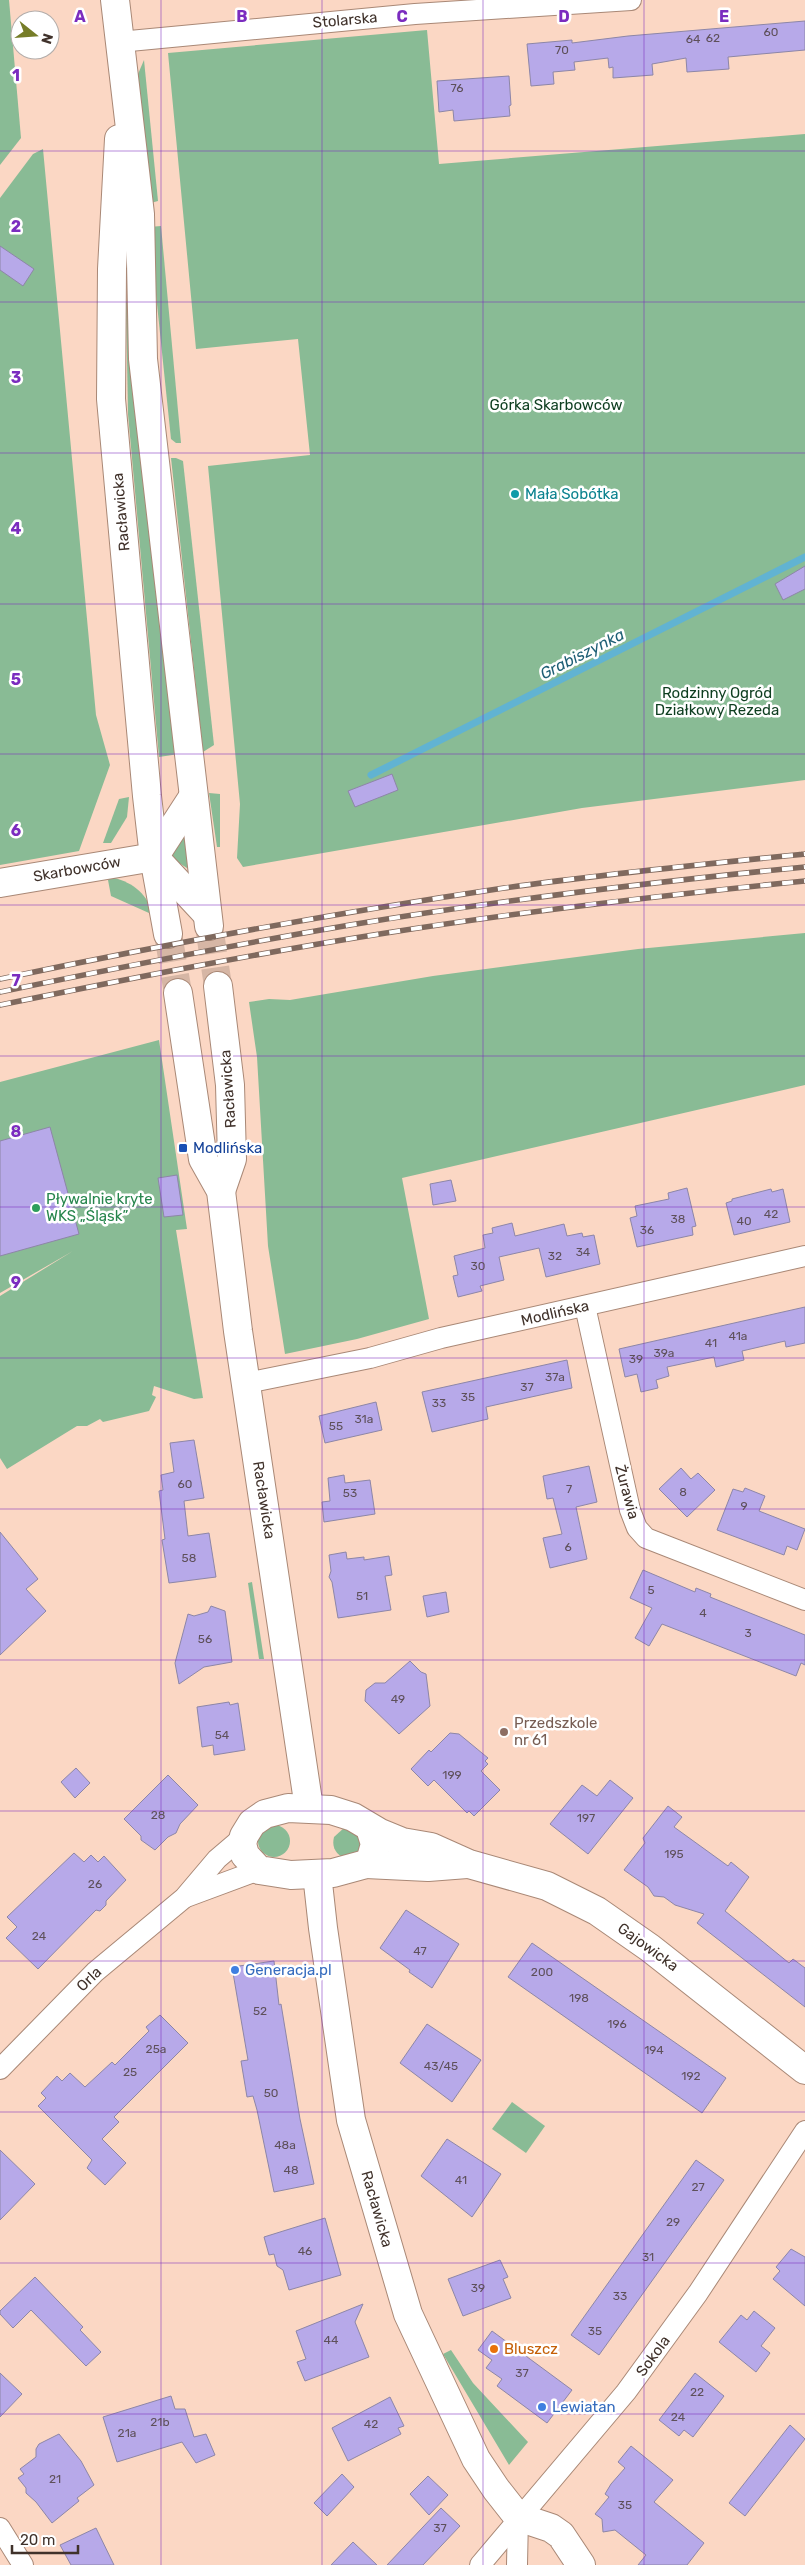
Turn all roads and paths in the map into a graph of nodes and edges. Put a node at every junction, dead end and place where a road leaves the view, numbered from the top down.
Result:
1 (115, 0) edge
2 (631, 0) edge
3 (119, 42) junction
4 (125, 88) junction
5 (112, 290) junction
6 (143, 299) junction
7 (193, 797) junction
8 (154, 857) junction
9 (0, 882) edge
10 (168, 934) tunnel mouth
11 (218, 986) tunnel mouth
12 (178, 993) tunnel mouth
13 (221, 1191) junction
14 (805, 1256) edge
15 (585, 1306) junction
16 (247, 1383) junction
17 (805, 1600) edge
18 (309, 1808) junction
19 (370, 1828) junction
20 (244, 1836) junction
21 (366, 1864) junction
22 (469, 1864) junction
23 (259, 1870) junction
24 (317, 1874) junction
25 (184, 1898) junction
26 (0, 2069) edge
27 (805, 2070) edge
28 (805, 2130) edge
29 (518, 2517) junction
30 (0, 2528) edge
31 (23, 2565) edge
32 (480, 2565) edge
33 (518, 2565) edge
34 (581, 2565) edge

1 - 3 street, Racławicka
2 - 3 street, Stolarska
3 - 4 street, Racławicka
4 - 5 street, Racławicka
4 - 6 street, Racławicka
5 - 6 street
5 - 8 street, Racławicka
6 - 7 street, Racławicka
7 - 8 street
7 - 8 street, Racławicka
8 - 9 street, Skarbowców
8 - 10 street, Racławicka
11 - 13 street, Racławicka
12 - 13 street, Racławicka
13 - 16 street, Racławicka
14 - 15 street, Modlińska
15 - 16 street, Modlińska
15 - 17 street, Żurawia
16 - 18 street, Racławicka
18 - 19 street, Gajowicka
18 - 20 street, Gajowicka
19 - 21 street
19 - 22 street, Gajowicka
20 - 23 street
20 - 25 street, Orla
21 - 22 street, Gajowicka
21 - 24 street, Gajowicka
22 - 27 street, Gajowicka
23 - 24 street, Gajowicka
23 - 25 street, Orla
24 - 29 street, Racławicka
25 - 26 street, Orla
28 - 29 street, Sokola
29 - 32 street, Sokola
29 - 33 street
29 - 34 street
30 - 31 street

